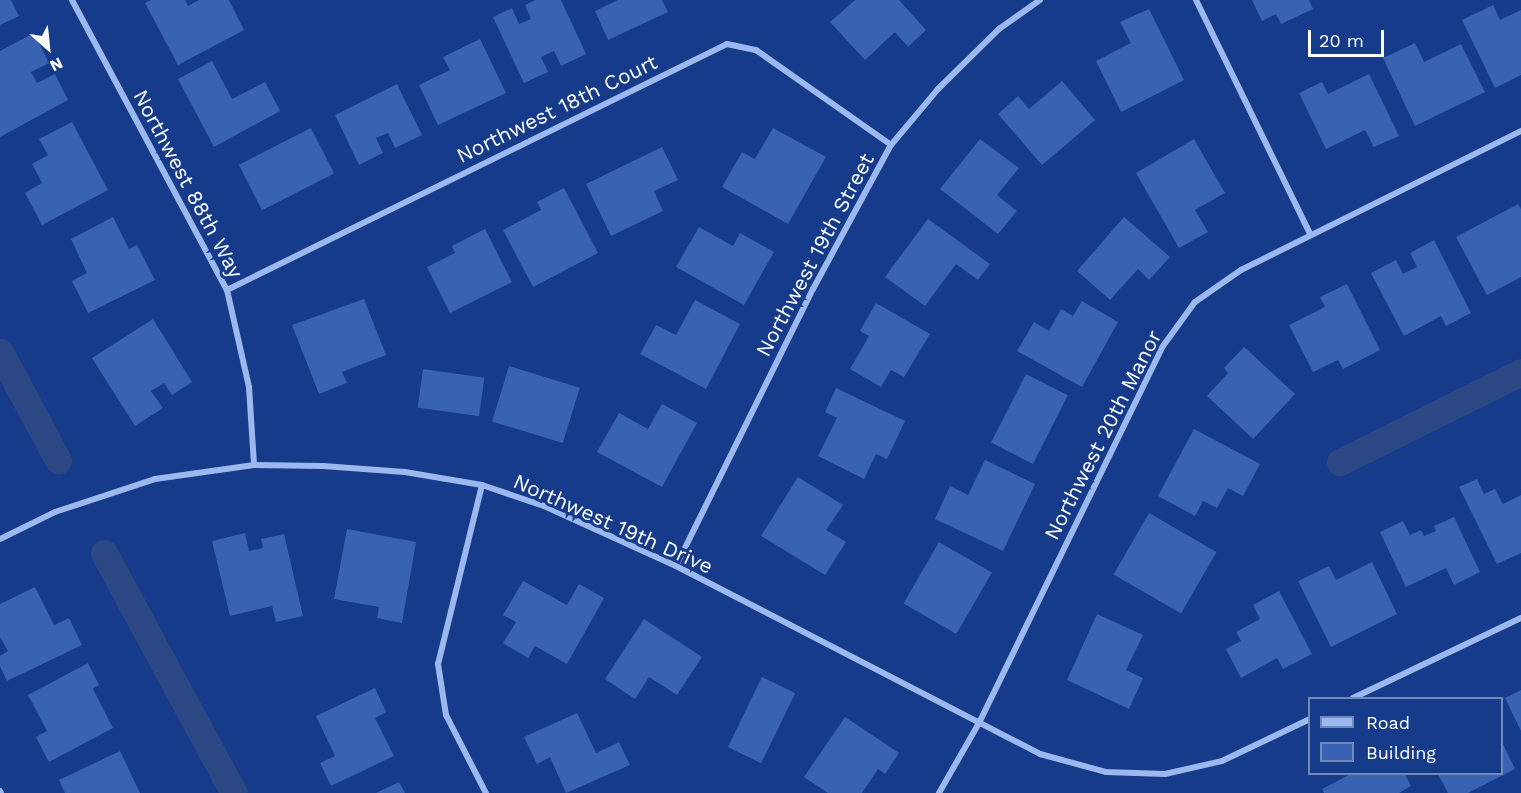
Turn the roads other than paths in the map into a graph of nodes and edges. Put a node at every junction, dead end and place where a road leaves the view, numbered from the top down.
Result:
1 (72, 0) edge
2 (1040, 0) edge
3 (1196, 0) edge
4 (1521, 131) edge
5 (891, 145) junction
6 (1310, 234) junction
7 (227, 290) junction
8 (254, 465) junction
9 (482, 485) junction
10 (0, 539) edge
11 (676, 566) junction
12 (1521, 618) edge
13 (1357, 697) edge
14 (1308, 720) edge
15 (979, 723) junction
16 (486, 793) edge
17 (939, 793) edge

1 - 7 street, Northwest 88th Way
2 - 5 street, Northwest 19th Street
3 - 6 street
4 - 6 street, Northwest 20th Manor
5 - 7 street, Northwest 18th Court
5 - 11 street, Northwest 19th Street
6 - 15 street, Northwest 20th Manor
7 - 8 street, Northwest 88th Way
8 - 9 street, Northwest 19th Drive
8 - 10 street, Northwest 19th Drive
9 - 11 street, Northwest 19th Drive
9 - 16 street
11 - 15 street, Northwest 19th Drive
12 - 13 street
14 - 15 street, Northwest 19th Drive
15 - 17 street, Northwest 20th Manor

